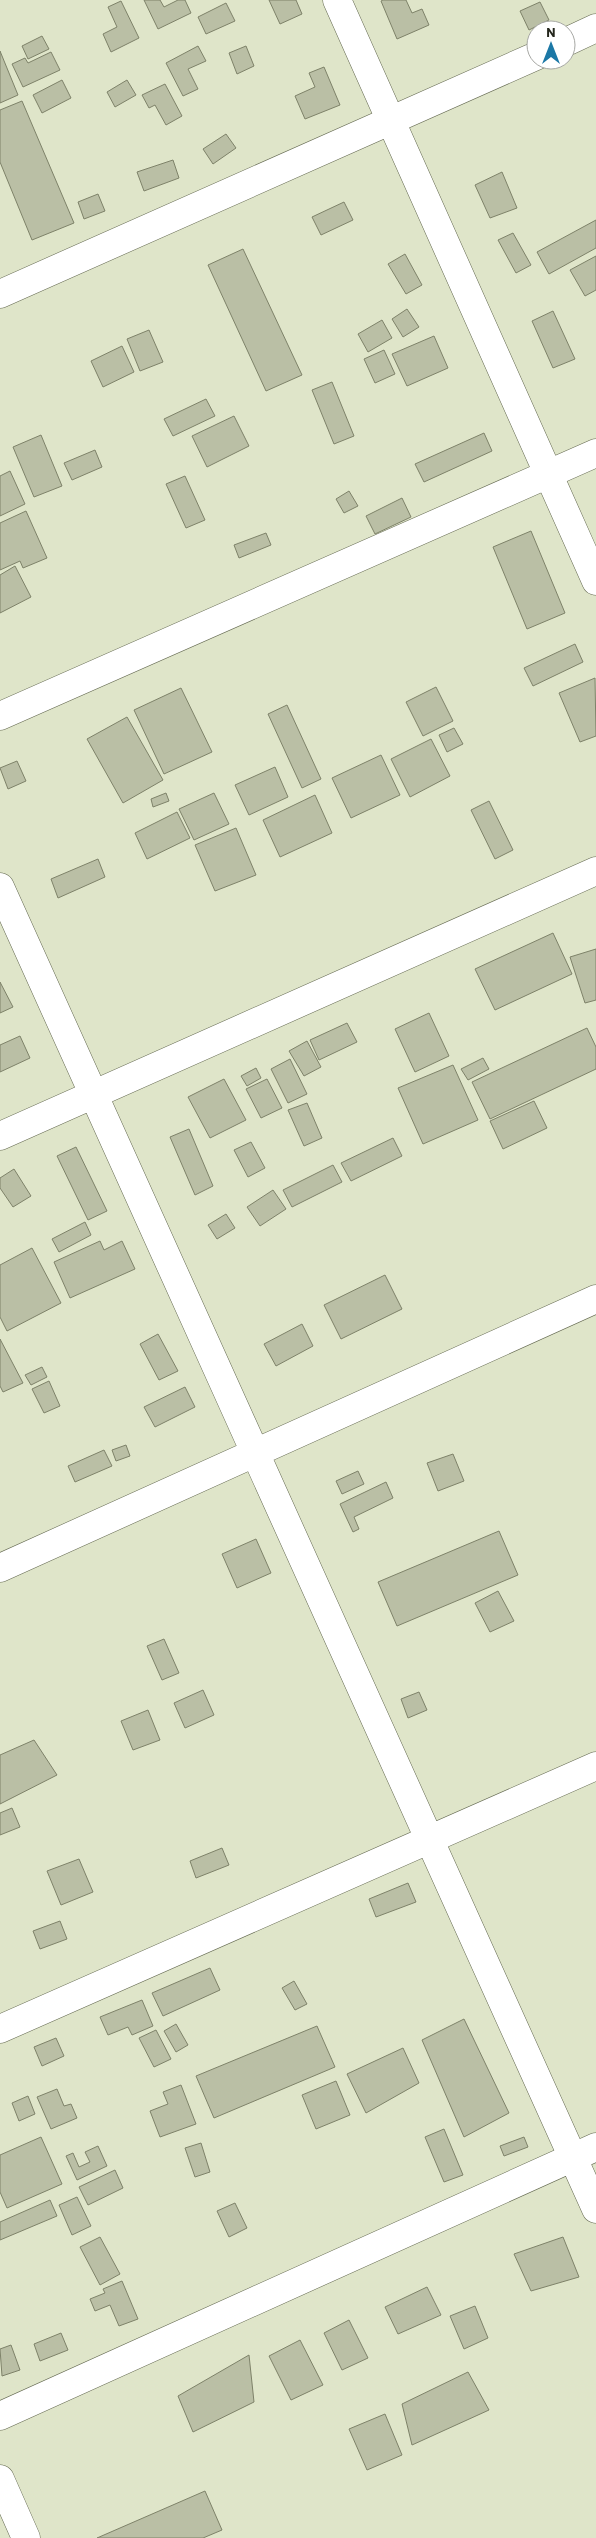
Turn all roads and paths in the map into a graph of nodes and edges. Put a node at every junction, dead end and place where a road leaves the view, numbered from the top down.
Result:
1 (337, 0) edge
2 (596, 28) edge
3 (576, 37) edge
4 (526, 60) edge
5 (391, 121) junction
6 (0, 294) edge
7 (596, 453) edge
8 (549, 475) junction
9 (596, 581) edge
10 (0, 716) edge
11 (596, 871) edge
12 (0, 888) edge
13 (93, 1094) junction
14 (0, 1136) edge
15 (596, 1299) edge
16 (255, 1452) junction
17 (0, 1568) edge
18 (596, 1766) edge
19 (430, 1841) junction
20 (0, 2028) edge
21 (584, 2152) edge
22 (596, 2209) edge
23 (0, 2416) edge
24 (0, 2479) edge
25 (26, 2538) edge

1 - 5 street
2 - 3 street
4 - 5 street
5 - 6 street
5 - 8 street
7 - 8 street
8 - 9 street
8 - 10 street
11 - 13 street
12 - 13 street
13 - 14 street
13 - 16 street
15 - 16 street
16 - 17 street
16 - 19 street
18 - 19 street
19 - 20 street
19 - 21 street
21 - 22 street
21 - 23 street
24 - 25 street

